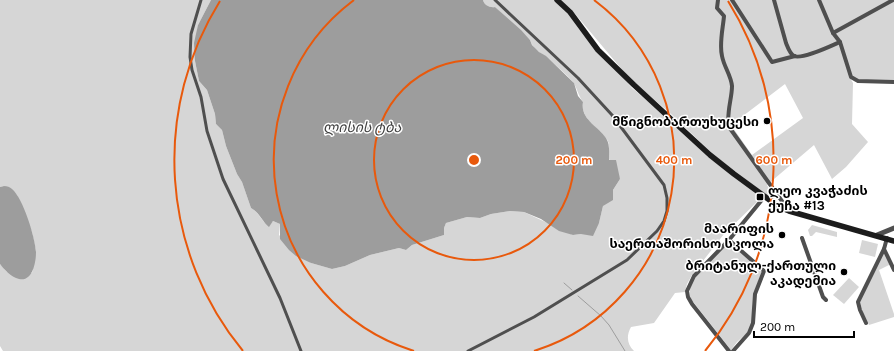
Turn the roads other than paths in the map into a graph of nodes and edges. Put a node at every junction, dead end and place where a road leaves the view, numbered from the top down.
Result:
1 (201, 0) edge
2 (495, 0) edge
3 (557, 0) edge
4 (718, 0) edge
5 (732, 0) edge
6 (774, 0) edge
7 (820, 0) edge
8 (893, 0) edge
9 (884, 2) edge
10 (833, 33) junction
11 (840, 42) junction
12 (795, 56) junction
13 (894, 82) edge
14 (765, 196) junction
15 (789, 211) junction
16 (894, 228) edge
17 (876, 235) junction
18 (802, 238) dead end
19 (887, 238) junction
20 (729, 240) junction
21 (894, 241) edge
22 (884, 249) junction
23 (894, 270) edge
24 (826, 300) dead end
25 (866, 323) dead end
26 (301, 351) edge
27 (468, 351) edge
28 (729, 351) edge
29 (733, 351) edge

1 - 26 street
2 - 27 street
3 - 14 main road
4 - 15 street
5 - 12 street
6 - 12 street
7 - 10 street
8 - 9 street
9 - 10 street
10 - 11 street
11 - 12 street
11 - 13 street
14 - 15 main road
14 - 20 street
15 - 17 main road
16 - 17 street
17 - 19 main road
18 - 24 street
19 - 21 main road
19 - 22 street
20 - 28 street
20 - 29 street
22 - 23 street
22 - 25 street

